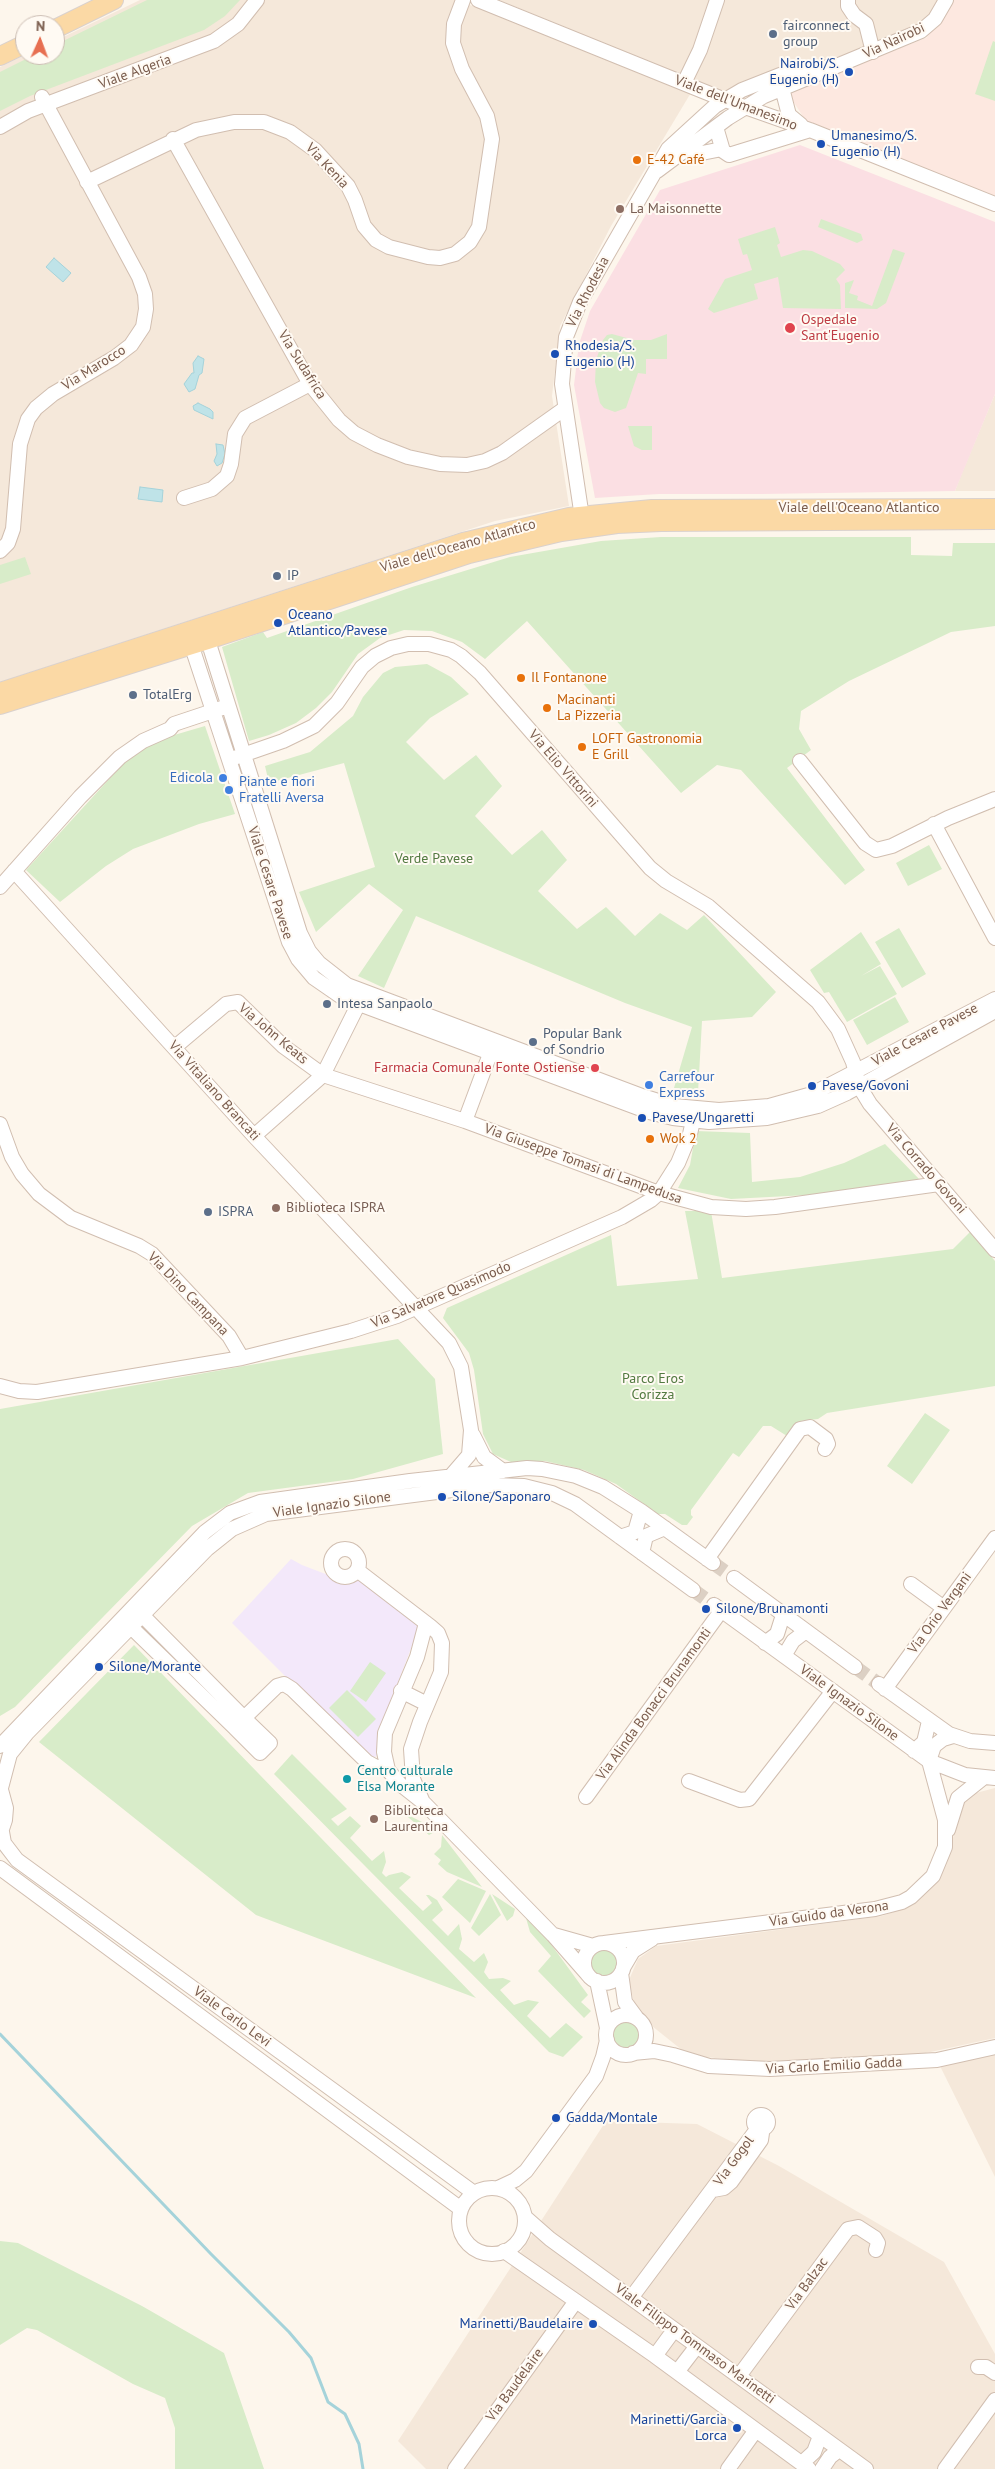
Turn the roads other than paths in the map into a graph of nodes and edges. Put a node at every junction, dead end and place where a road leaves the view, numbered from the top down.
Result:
1 (114, 0) edge
2 (248, 0) edge
3 (257, 0) edge
4 (464, 0) edge
5 (478, 0) edge
6 (717, 0) edge
7 (848, 0) edge
8 (857, 0) edge
9 (946, 0) edge
10 (854, 15) junction
11 (65, 24) edge
12 (15, 49) edge
13 (873, 52) junction
14 (0, 56) edge
15 (829, 67) junction
16 (684, 83) junction
17 (782, 88) junction
18 (725, 100) junction
19 (44, 101) junction
20 (745, 107) junction
21 (0, 117) edge
22 (0, 127) edge
23 (716, 127) junction
24 (810, 130) junction
25 (683, 135) junction
26 (173, 139) junction
27 (722, 149) junction
28 (687, 150) junction
29 (657, 170) junction
30 (87, 182) junction
31 (995, 204) edge
32 (310, 384) junction
33 (564, 409) junction
34 (184, 498) dead end
35 (995, 508) edge
36 (995, 520) edge
37 (583, 522) junction
38 (0, 550) edge
39 (197, 636) junction
40 (0, 692) edge
41 (0, 705) edge
42 (228, 706) junction
43 (214, 711) junction
44 (236, 757) junction
45 (800, 761) dead end
46 (995, 799) edge
47 (934, 824) junction
48 (14, 871) junction
49 (0, 887) edge
50 (995, 938) edge
51 (362, 999) junction
52 (995, 999) edge
53 (995, 1011) edge
54 (175, 1047) junction
55 (490, 1054) junction
56 (520, 1058) junction
57 (856, 1073) junction
58 (324, 1075) junction
59 (859, 1086) junction
60 (695, 1115) junction
61 (465, 1121) junction
62 (0, 1124) edge
63 (254, 1136) junction
64 (938, 1184) junction
65 (659, 1193) junction
66 (995, 1250) edge
67 (416, 1308) junction
68 (242, 1358) junction
69 (0, 1386) edge
70 (471, 1430) junction
71 (825, 1449) dead end
72 (503, 1471) junction
73 (450, 1477) junction
74 (641, 1511) junction
75 (665, 1528) junction
76 (620, 1537) junction
77 (995, 1538) edge
78 (642, 1553) junction
79 (357, 1570) dead end
80 (734, 1578) tunnel mouth
81 (911, 1584) dead end
82 (694, 1590) tunnel mouth
83 (718, 1608) joint
84 (944, 1608) junction
85 (783, 1614) junction
86 (143, 1616) junction
87 (426, 1623) junction
88 (132, 1628) junction
89 (806, 1631) junction
90 (765, 1643) junction
91 (784, 1656) junction
92 (855, 1667) tunnel mouth
93 (833, 1690) junction
94 (401, 1691) junction
95 (427, 1704) junction
96 (929, 1721) junction
97 (240, 1723) junction
98 (953, 1736) junction
99 (995, 1743) edge
100 (0, 1746) edge
101 (914, 1751) junction
102 (929, 1761) junction
103 (387, 1767) junction
104 (989, 1778) edge
105 (689, 1781) dead end
106 (0, 1787) edge
107 (586, 1797) dead end
108 (424, 1803) junction
109 (1, 1833) edge
110 (946, 1838) junction
111 (0, 1868) edge
112 (553, 1935) junction
113 (657, 1936) junction
114 (599, 1945) junction
115 (622, 1971) junction
116 (593, 1978) junction
117 (636, 2017) junction
118 (647, 2032) junction
119 (607, 2034) junction
120 (995, 2047) edge
121 (628, 2054) junction
122 (674, 2054) junction
123 (596, 2076) junction
124 (758, 2128) dead end
125 (526, 2171) junction
126 (498, 2188) junction
127 (474, 2194) junction
128 (520, 2202) junction
129 (461, 2210) junction
130 (525, 2217) junction
131 (876, 2250) dead end
132 (504, 2251) junction
133 (631, 2298) junction
134 (576, 2301) junction
135 (674, 2330) junction
136 (697, 2346) junction
137 (654, 2356) junction
138 (978, 2367) dead end
139 (677, 2372) junction
140 (995, 2373) edge
141 (739, 2376) junction
142 (995, 2400) edge
143 (756, 2430) junction
144 (820, 2436) junction
145 (839, 2450) junction
146 (805, 2466) edge
147 (455, 2469) edge
148 (728, 2469) edge
149 (822, 2469) edge
150 (866, 2469) edge
151 (945, 2469) edge

1 - 11 main road
2 - 19 street, Viale Algeria
3 - 19 street, Viale Algeria
4 - 26 street, Via Kenia
5 - 16 street, Viale dell'Umanesimo
6 - 16 street
7 - 10 street
8 - 10 street
9 - 13 street, Via Nairobi
10 - 13 street
12 - 14 main road
13 - 15 street, Via Nairobi
15 - 17 street
15 - 18 street, Via Rhodesia
16 - 18 street, Viale dell'Umanesimo
17 - 20 street
17 - 24 street
18 - 20 street, Viale dell'Umanesimo
18 - 25 street, Via Rhodesia
19 - 21 street, Viale Algeria
19 - 22 street, Viale Algeria
19 - 30 street, Via Marocco
20 - 23 street
20 - 24 street, Viale dell'Umanesimo
23 - 27 street
23 - 28 street
24 - 27 street
24 - 31 street, Viale dell'Umanesimo
25 - 28 street
25 - 29 street, Via Rhodesia
26 - 30 street, Via Kenia
26 - 32 street, Via Sudafrica
27 - 28 street
28 - 29 street
29 - 33 street, Via Rhodesia
30 - 38 street, Via Marocco
32 - 33 street, Via Sudafrica
32 - 34 street
33 - 37 street, Via Rhodesia
35 - 37 main road, Viale dell'Oceano Atlantico
36 - 37 main road, Viale dell'Oceano Atlantico
37 - 39 main road, Viale dell'Oceano Atlantico
39 - 40 main road, Viale dell'Oceano Atlantico
39 - 41 main road, Viale dell'Oceano Atlantico
39 - 42 street, Viale Cesare Pavese
39 - 43 street, Viale Cesare Pavese
42 - 43 street
42 - 44 street, Viale Cesare Pavese
43 - 44 street, Viale Cesare Pavese
43 - 48 street
44 - 51 street, Viale Cesare Pavese
44 - 57 street, Via Elio Vittorini
45 - 47 street
46 - 47 street
47 - 50 street
48 - 49 street
48 - 54 street, Via Vitaliano Brancati
51 - 55 street, Viale Cesare Pavese
51 - 56 street, Viale Cesare Pavese
51 - 58 street
52 - 57 street, Viale Cesare Pavese
53 - 59 street, Viale Cesare Pavese
54 - 58 street, Via John Keats
54 - 63 street, Via Vitaliano Brancati
55 - 56 street, Viale Cesare Pavese
55 - 61 street
56 - 60 street, Viale Cesare Pavese
57 - 59 street, Viale Cesare Pavese
57 - 60 street, Viale Cesare Pavese
58 - 61 street, Via Giuseppe Tomasi di Lampedusa
58 - 63 street
59 - 60 street, Viale Cesare Pavese
59 - 64 street, Via Corrado Govoni
60 - 65 street, Via Salvatore Quasimodo
61 - 65 street, Via Giuseppe Tomasi di Lampedusa
62 - 68 street, Via Dino Campana
63 - 67 street, Via Vitaliano Brancati
64 - 65 street, Via Giuseppe Tomasi di Lampedusa
64 - 66 street, Via Corrado Govoni
65 - 67 street, Via Salvatore Quasimodo
67 - 68 street, Via Salvatore Quasimodo
67 - 70 street, Via Vitaliano Brancati
68 - 69 street, Via Salvatore Quasimodo
70 - 72 street
70 - 73 street
71 - 75 street, Viale Ignazio Silone
72 - 73 street, Viale Ignazio Silone
72 - 74 street, Viale Ignazio Silone
73 - 100 street, Viale Ignazio Silone
74 - 75 street, Viale Ignazio Silone
74 - 76 street
75 - 78 street
76 - 78 street, Viale Ignazio Silone
76 - 86 street, Viale Ignazio Silone
77 - 84 street, Via Orio Vergani
78 - 82 street, Viale Ignazio Silone
79 - 87 street
80 - 85 street
81 - 84 street
83 - 90 street, Viale Ignazio Silone
83 - 107 street, Via Alinda Bonacci Brunamonti
84 - 96 street, Via Orio Vergani
85 - 89 street
85 - 90 street
86 - 88 street, Viale Ignazio Silone
86 - 97 street
87 - 94 street
87 - 95 street
88 - 97 street
88 - 106 street, Viale Ignazio Silone
89 - 91 street
89 - 92 street
90 - 91 street, Viale Ignazio Silone
91 - 93 street, Viale Ignazio Silone
93 - 101 street, Viale Ignazio Silone
93 - 105 street
94 - 95 street
94 - 103 street
95 - 108 street
96 - 98 street
96 - 101 street
97 - 103 street
98 - 99 street
98 - 102 street
101 - 102 street, Viale Ignazio Silone
102 - 104 street, Viale Ignazio Silone
102 - 110 street, Via Guido da Verona
103 - 108 street
104 - 110 street
106 - 109 street
108 - 112 street
109 - 127 street, Viale Carlo Levi
110 - 113 street, Via Guido da Verona
111 - 129 street, Viale Carlo Levi
112 - 114 street, Via Guido da Verona
112 - 116 street
113 - 114 street, Via Guido da Verona
113 - 115 street, Via Guido da Verona
114 - 115 street
114 - 116 street
115 - 116 street
115 - 117 street
116 - 119 street
117 - 118 street
117 - 119 street
118 - 121 street
118 - 122 street, Via Carlo Emilio Gadda
119 - 121 street
119 - 123 street
120 - 122 street, Via Carlo Emilio Gadda
121 - 122 street, Via Carlo Emilio Gadda
121 - 123 street
123 - 125 street
124 - 133 street, Via Gogol
125 - 126 street
125 - 128 street
126 - 127 street
126 - 128 street
127 - 129 street
128 - 130 street
129 - 132 street
130 - 132 street
130 - 133 street, Viale Filippo Tommaso Marinetti
131 - 141 street, Via Balzac
132 - 134 street
133 - 135 street, Viale Filippo Tommaso Marinetti
134 - 137 street
134 - 147 street, Via Baudelaire
135 - 136 street, Viale Filippo Tommaso Marinetti
135 - 137 street
136 - 139 street
136 - 141 street, Viale Filippo Tommaso Marinetti
137 - 139 street
138 - 140 street
139 - 143 street
141 - 144 street, Viale Filippo Tommaso Marinetti
142 - 151 street
143 - 146 street
143 - 148 street
144 - 145 street, Viale Filippo Tommaso Marinetti
144 - 146 street
145 - 149 street
145 - 150 street, Viale Filippo Tommaso Marinetti

